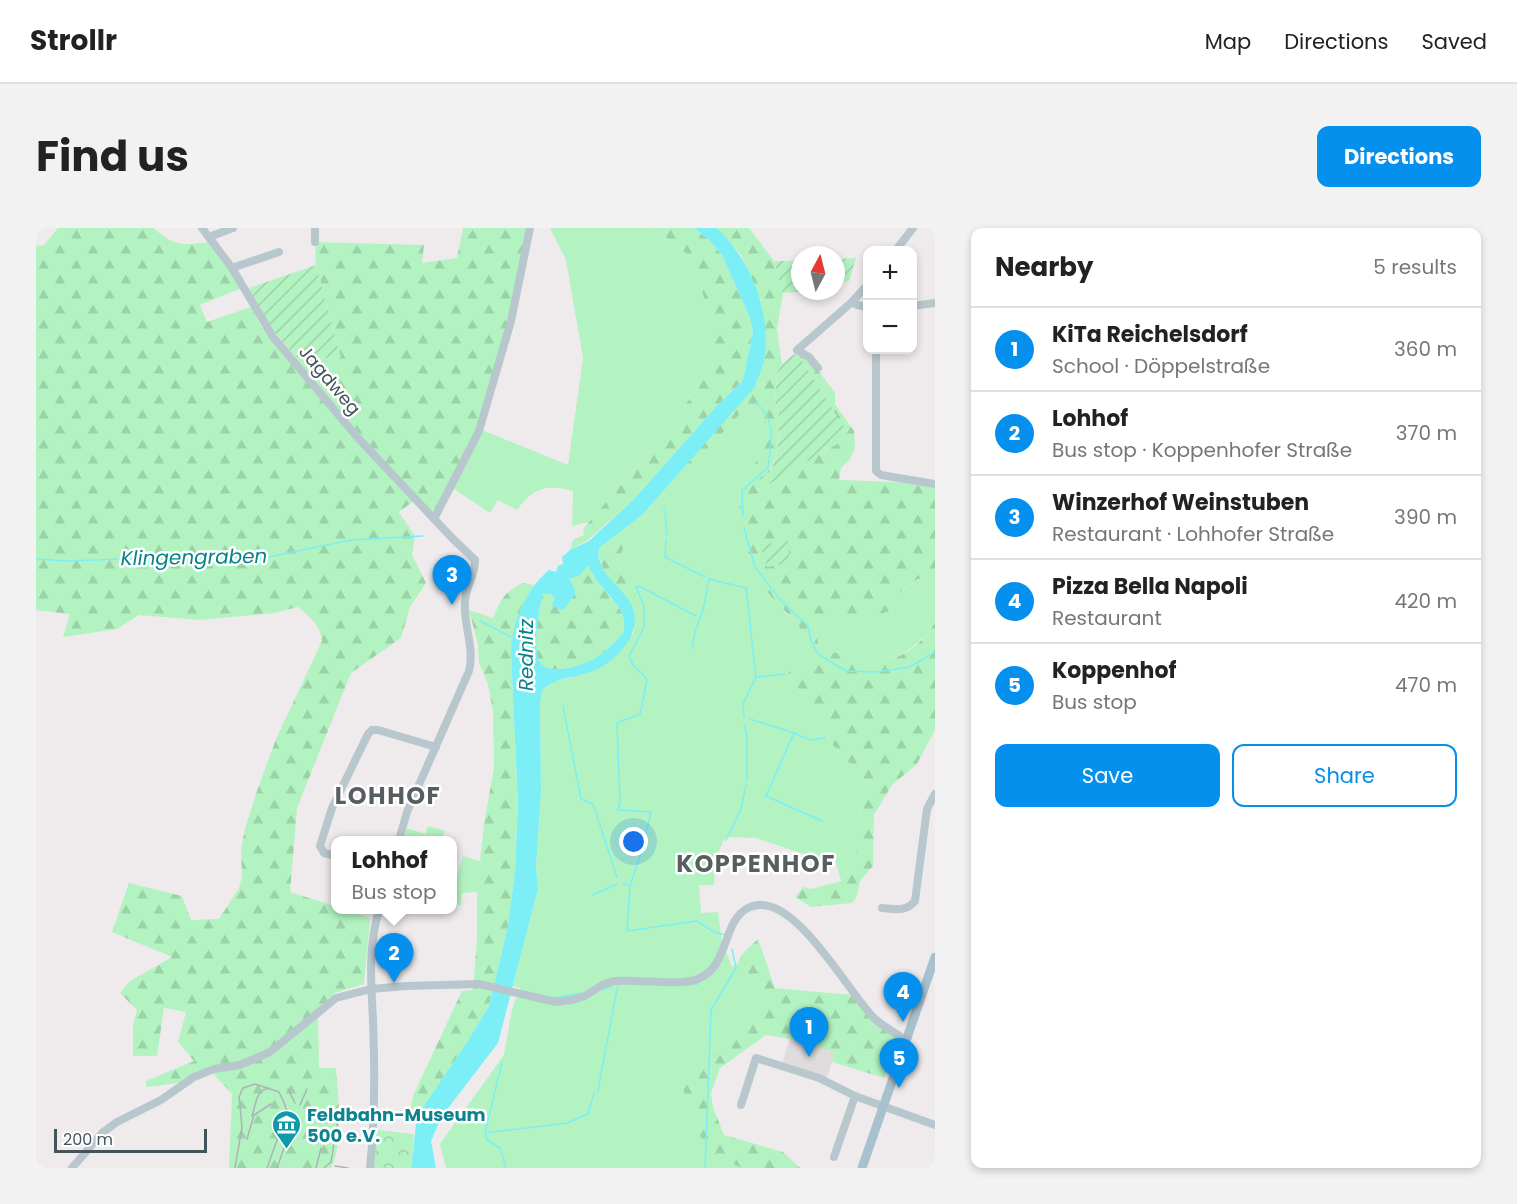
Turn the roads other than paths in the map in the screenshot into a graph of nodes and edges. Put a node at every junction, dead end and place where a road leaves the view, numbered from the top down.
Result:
1 (201, 228) edge
2 (233, 228) edge
3 (315, 228) edge
4 (530, 228) edge
5 (913, 228) edge
6 (209, 237) junction
7 (315, 242) dead end
8 (899, 246) edge
9 (279, 252) dead end
10 (232, 268) junction
11 (863, 289) edge
12 (852, 302) junction
13 (935, 303) edge
14 (917, 305) edge
15 (863, 306) edge
16 (876, 354) edge
17 (818, 368) dead end
18 (935, 484) edge
19 (434, 519) junction
20 (436, 747) junction
21 (935, 794) edge
22 (400, 836) edge
23 (331, 855) edge
24 (882, 909) dead end
25 (378, 914) edge
26 (935, 957) edge
27 (371, 989) junction
28 (906, 1040) junction
29 (855, 1096) junction
30 (741, 1105) dead end
31 (884, 1105) junction
32 (935, 1125) edge
33 (834, 1158) dead end
34 (72, 1168) edge
35 (370, 1168) edge
36 (862, 1168) edge

1 - 6 street, Jagdweg
2 - 6 street
3 - 7 street
4 - 19 street
5 - 8 street
6 - 10 street, Jagdweg
9 - 10 street
10 - 19 street, Jagdweg
11 - 12 street
12 - 15 street
12 - 17 street
13 - 14 street
16 - 18 street
19 - 20 street, Jagdweg
20 - 22 street
20 - 23 street
21 - 24 street
25 - 27 street
26 - 28 main road
27 - 28 street
27 - 34 street
27 - 35 street
28 - 31 main road
29 - 30 street
29 - 31 street
29 - 33 street
31 - 32 street
31 - 36 main road

